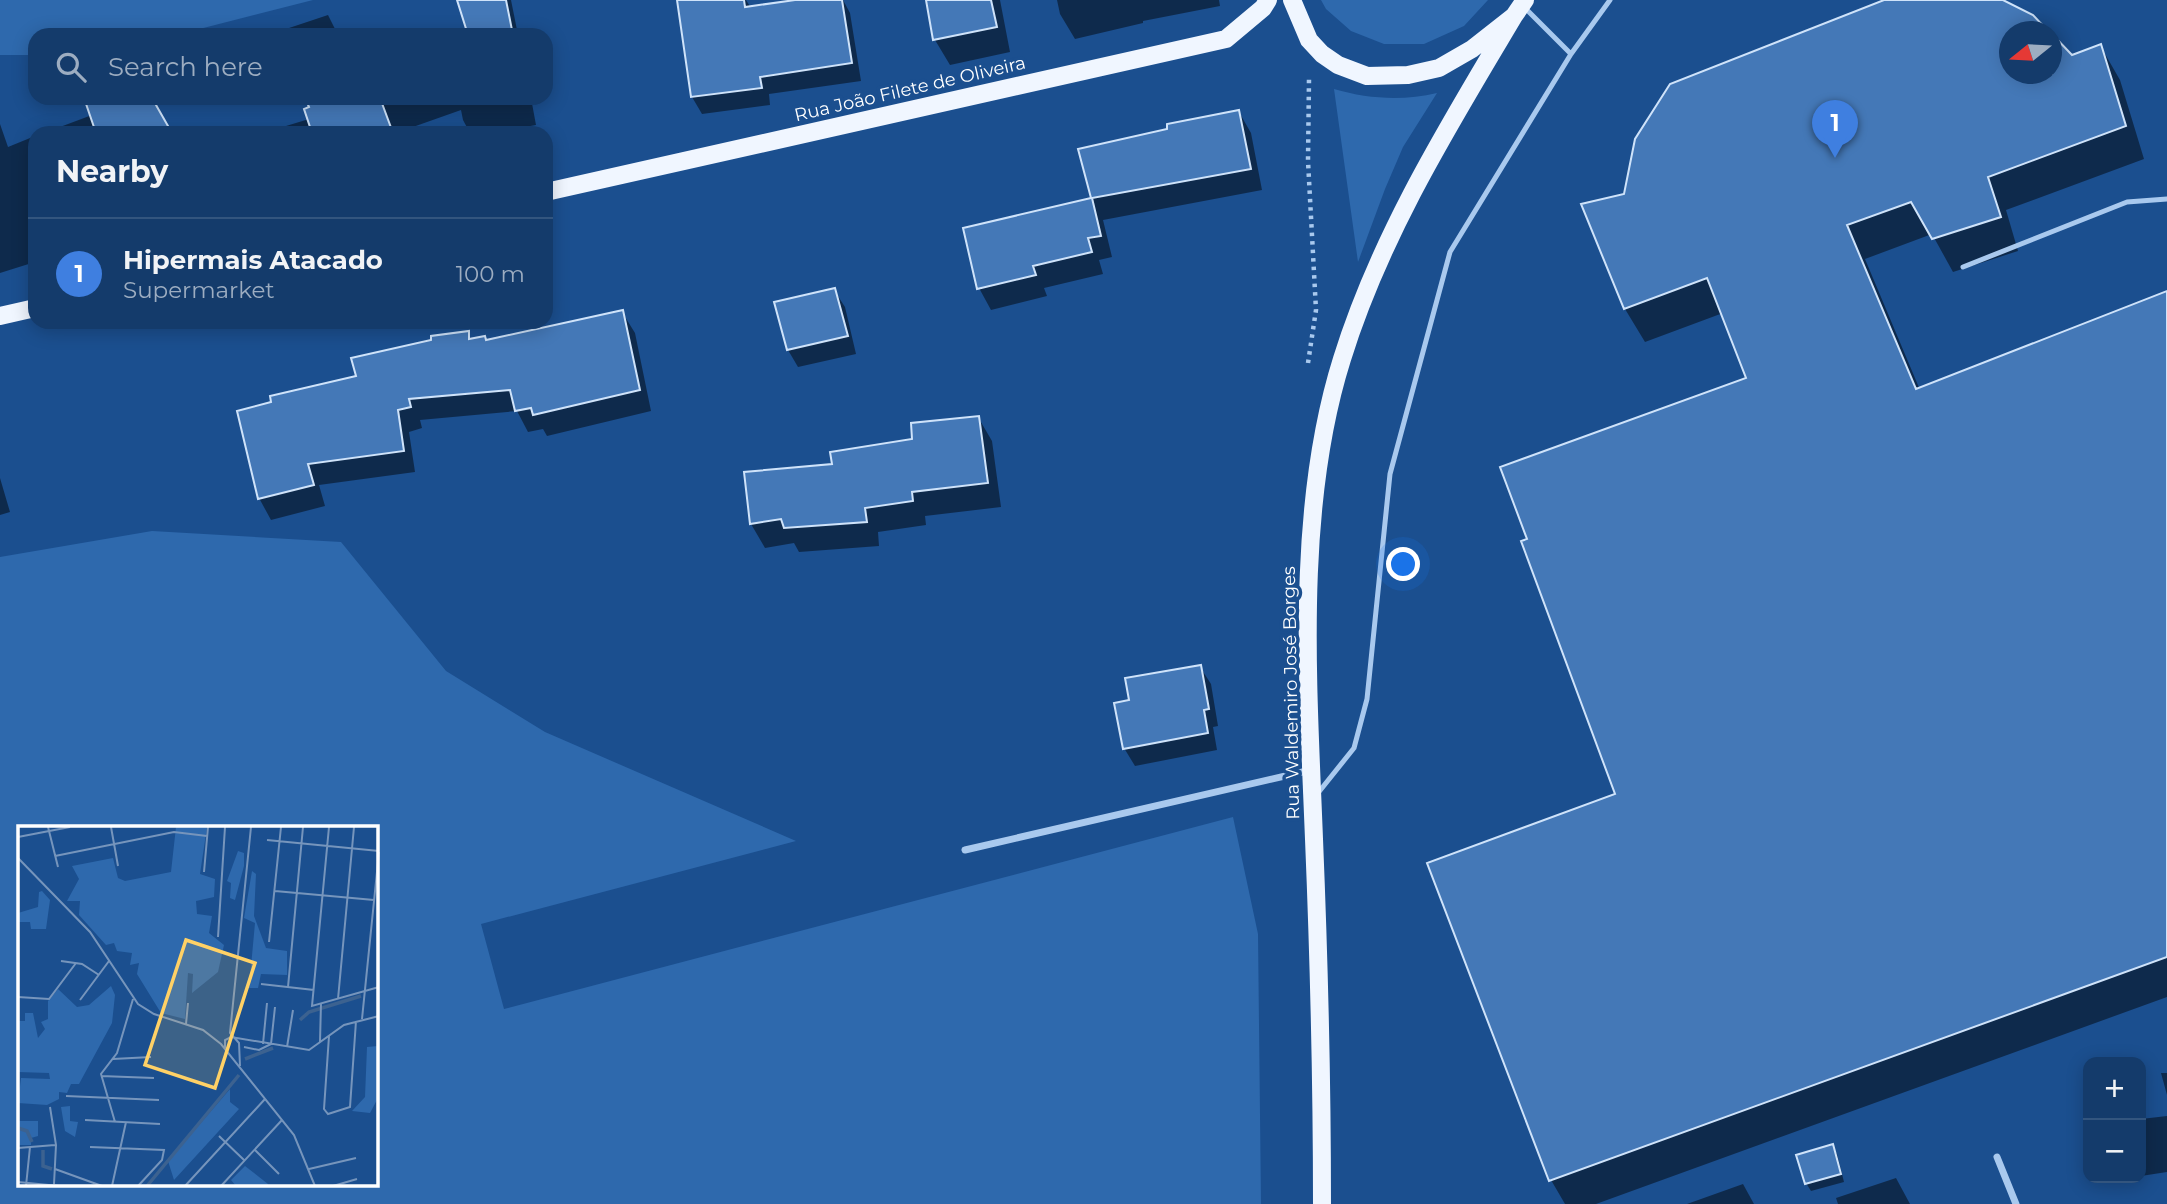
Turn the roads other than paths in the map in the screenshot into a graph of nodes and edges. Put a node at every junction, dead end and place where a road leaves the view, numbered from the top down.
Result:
1 (1268, 0) edge
2 (1292, 0) edge
3 (1610, 0) edge
4 (1520, 7) edge
5 (1571, 54) junction
6 (553, 190) edge
7 (2167, 199) edge
8 (1963, 267) dead end
9 (28, 310) edge
10 (0, 316) edge
11 (1311, 770) junction
12 (1312, 801) junction
13 (965, 850) dead end
14 (1997, 1157) dead end
15 (1322, 1204) edge
16 (2016, 1204) edge

1 - 6 main road, Rua João Filete de Oliveira
2 - 4 main road
3 - 5 lane
4 - 5 lane
4 - 11 main road, Rua Waldemiro José Borges
5 - 12 lane
7 - 8 lane
9 - 10 main road
11 - 12 main road, Rua Waldemiro José Borges
11 - 13 street
12 - 15 main road, Rua Waldemiro José Borges
14 - 16 street

